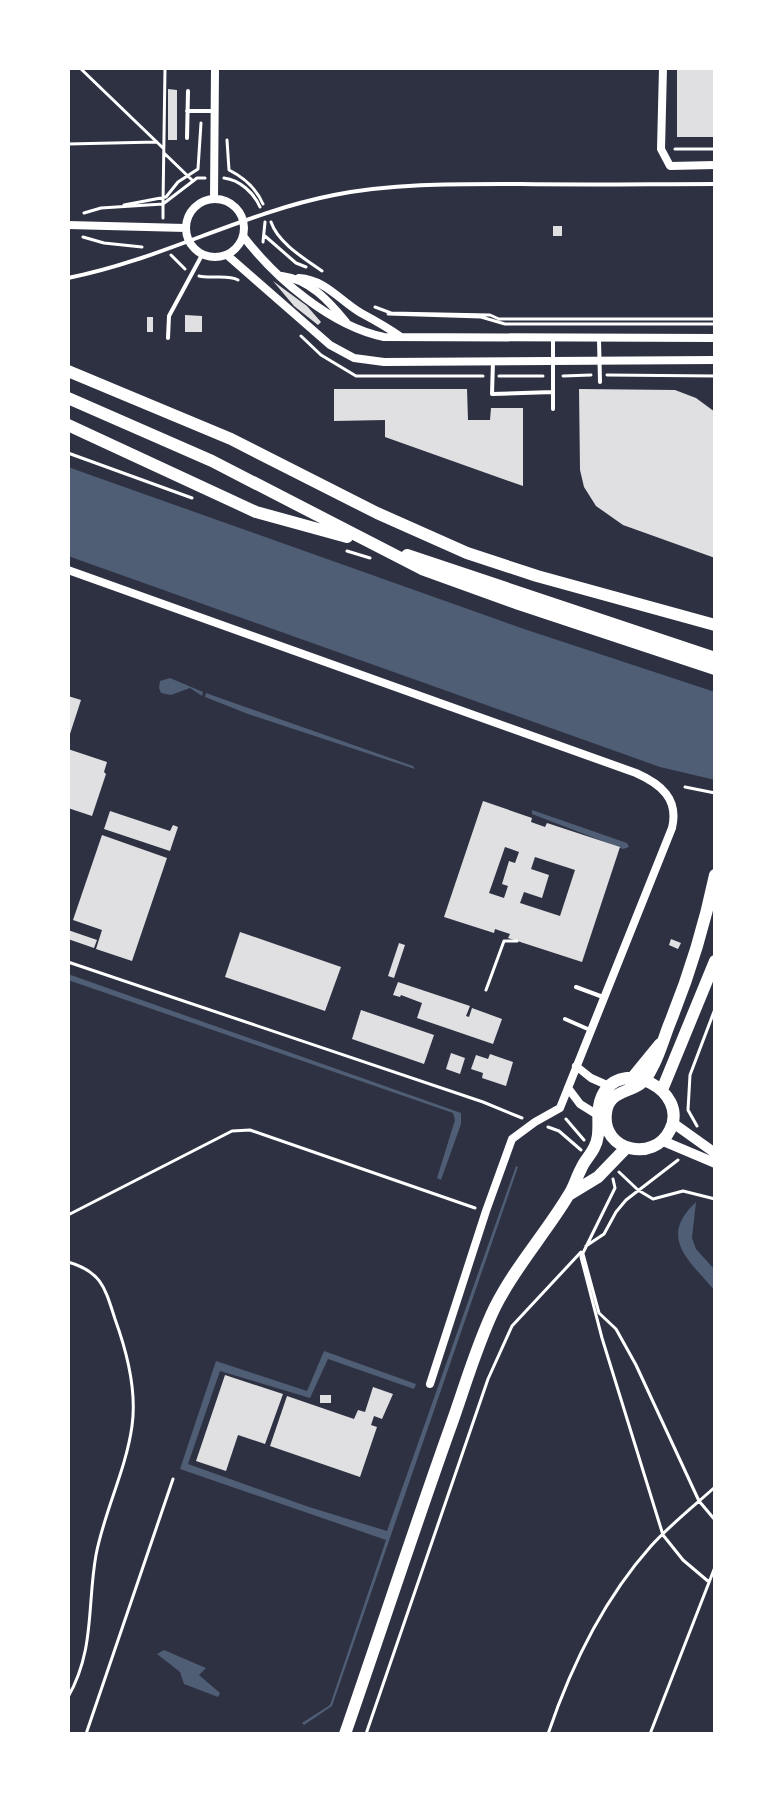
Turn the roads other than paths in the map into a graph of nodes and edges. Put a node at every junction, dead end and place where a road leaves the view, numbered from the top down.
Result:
1 (215, 68) edge
2 (663, 68) edge
3 (188, 91) dead end
4 (187, 111) junction
5 (215, 111) junction
6 (187, 138) dead end
7 (715, 165) edge
8 (715, 184) edge
9 (214, 198) junction
10 (68, 225) edge
11 (185, 228) junction
12 (243, 236) junction
13 (202, 255) junction
14 (227, 255) junction
15 (282, 276) junction
16 (68, 278) edge
17 (299, 278) junction
18 (349, 325) junction
19 (598, 337) junction
20 (168, 338) dead end
21 (401, 338) junction
22 (553, 338) junction
23 (715, 338) edge
24 (715, 360) edge
25 (493, 361) junction
26 (553, 361) junction
27 (600, 361) junction
28 (68, 371) edge
29 (600, 382) dead end
30 (553, 392) junction
31 (68, 398) edge
32 (553, 409) dead end
33 (68, 425) edge
34 (68, 570) edge
35 (715, 625) edge
36 (715, 658) edge
37 (715, 669) edge
38 (715, 875) edge
39 (715, 961) edge
40 (576, 987) dead end
41 (603, 997) junction
42 (565, 1019) dead end
43 (590, 1030) junction
44 (576, 1066) junction
45 (639, 1078) junction
46 (609, 1086) junction
47 (568, 1088) junction
48 (662, 1090) junction
49 (601, 1115) junction
50 (673, 1123) junction
51 (663, 1141) junction
52 (626, 1148) junction
53 (715, 1153) edge
54 (715, 1163) edge
55 (570, 1194) junction
56 (430, 1384) dead end
57 (345, 1734) edge

1 - 5 street
2 - 7 street
3 - 4 lane
4 - 5 lane
4 - 6 lane
5 - 9 street
8 - 16 lane
9 - 11 street
9 - 12 street
10 - 11 street
11 - 13 street
12 - 14 street
12 - 15 street
13 - 14 street
13 - 20 lane
14 - 25 street
15 - 17 street
15 - 18 street
17 - 18 street
17 - 21 street
18 - 21 street
19 - 22 street
19 - 23 street
19 - 27 lane
21 - 22 street
22 - 26 lane
24 - 27 street
25 - 26 street
25 - 30 lane
26 - 27 street
26 - 30 lane
27 - 29 lane
28 - 35 main road
30 - 32 lane
31 - 37 main road
33 - 36 main road
34 - 41 street
38 - 45 main road
39 - 48 main road
40 - 41 lane
41 - 43 street
42 - 43 lane
43 - 44 street
44 - 46 street
44 - 47 street
45 - 46 main road
45 - 48 main road
45 - 49 main road
46 - 49 main road
47 - 49 street
47 - 56 street
48 - 50 main road
49 - 52 main road
49 - 55 main road
50 - 51 main road
50 - 53 street
51 - 52 main road
51 - 54 street
52 - 55 main road
55 - 57 main road

